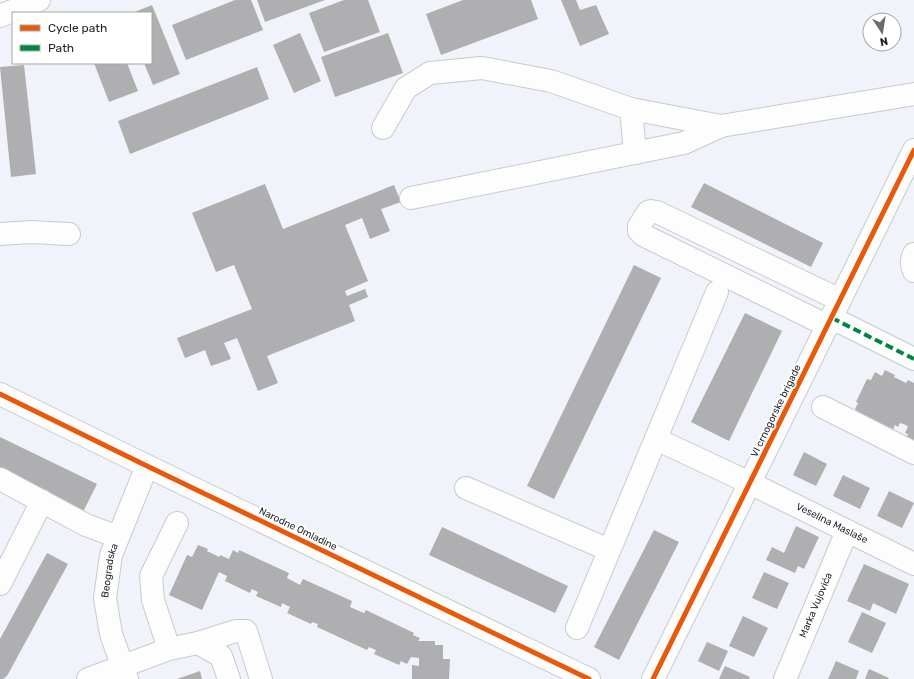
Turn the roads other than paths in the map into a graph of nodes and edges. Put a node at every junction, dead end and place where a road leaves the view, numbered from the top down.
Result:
1 (39, 0) edge
2 (0, 16) edge
3 (914, 94) edge
4 (631, 109) junction
5 (722, 126) junction
6 (384, 128) dead end
7 (914, 150) edge
8 (635, 152) junction
9 (411, 198) dead end
10 (0, 234) edge
11 (69, 234) dead end
12 (914, 254) edge
13 (914, 271) edge
14 (718, 292) dead end
15 (833, 314) junction
16 (914, 359) edge
17 (0, 394) edge
18 (823, 407) dead end
19 (656, 439) junction
20 (914, 453) edge
21 (147, 466) junction
22 (0, 479) edge
23 (750, 483) junction
24 (466, 488) dead end
25 (42, 502) junction
26 (177, 523) dead end
27 (847, 531) junction
28 (118, 537) junction
29 (609, 550) junction
30 (914, 564) edge
31 (0, 584) edge
32 (577, 628) dead end
33 (198, 643) junction
34 (169, 649) junction
35 (125, 672) edge
36 (88, 679) edge
37 (229, 679) edge
38 (261, 679) edge
39 (589, 679) edge
40 (654, 679) edge
41 (785, 679) edge

1 - 2 street
3 - 5 street
4 - 5 street
4 - 6 street
4 - 8 street
5 - 8 street
7 - 15 street, VI crnogorske brigade
8 - 9 street
10 - 11 street
12 - 13 street
14 - 19 street
15 - 15 street
15 - 16 street
15 - 23 street, VI crnogorske brigade
17 - 21 street, Narodne Omladine
18 - 20 street
19 - 23 street, Veselina Maslaše
19 - 29 street
21 - 28 street, Beogradska
21 - 39 street, Narodne Omladine
22 - 25 street
23 - 27 street, Veselina Maslaše
23 - 40 street, VI crnogorske brigade
24 - 29 street
25 - 28 street
25 - 31 street
26 - 34 street
27 - 30 street, Veselina Maslaše
27 - 41 street, Marka Vujovića
28 - 35 street, Beogradska
29 - 32 street
33 - 34 street
33 - 37 street
33 - 38 street
34 - 35 street
35 - 36 street

